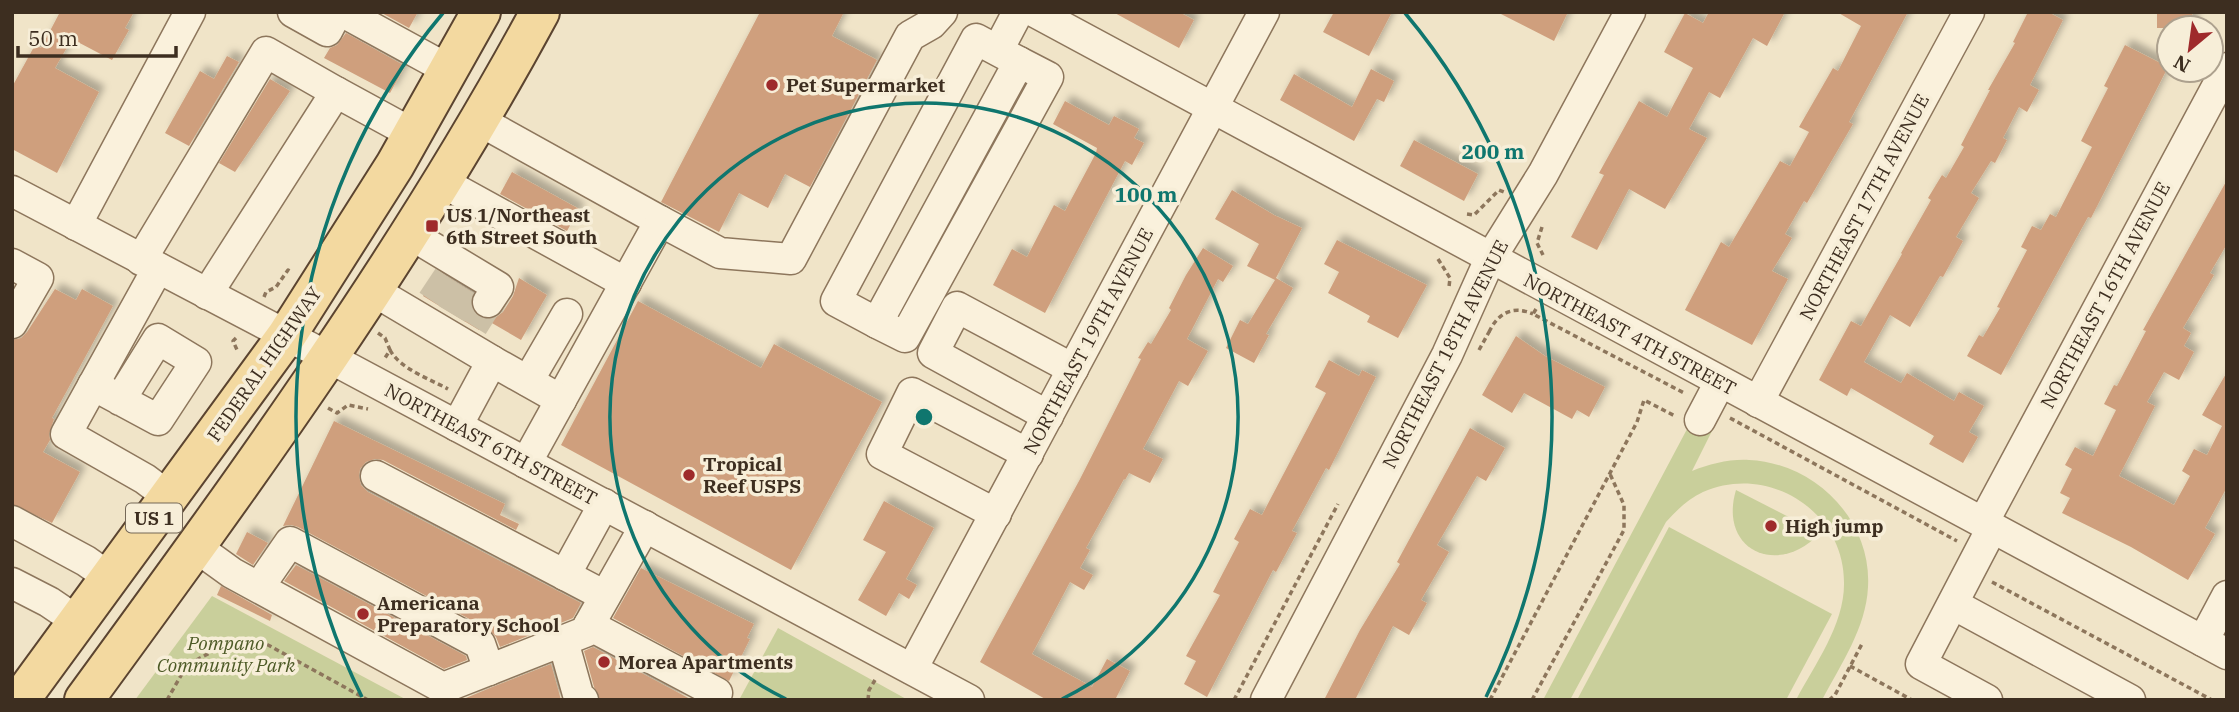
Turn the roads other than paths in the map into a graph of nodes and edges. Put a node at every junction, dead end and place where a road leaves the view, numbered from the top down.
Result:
1 (190, 12) edge
2 (293, 12) edge
3 (337, 12) edge
4 (343, 12) edge
5 (481, 12) edge
6 (540, 12) edge
7 (942, 12) edge
8 (1018, 12) edge
9 (1035, 12) edge
10 (1264, 12) edge
11 (1630, 12) edge
12 (1969, 12) edge
13 (1008, 56) junction
14 (2227, 68) edge
15 (449, 70) junction
16 (336, 92) junction
17 (1213, 108) junction
18 (480, 121) junction
19 (413, 134) junction
20 (442, 182) junction
21 (12, 191) edge
22 (660, 221) junction
23 (76, 225) junction
24 (410, 234) junction
25 (1490, 259) junction
26 (12, 264) edge
27 (149, 264) junction
28 (626, 283) junction
29 (374, 291) junction
30 (207, 294) junction
31 (456, 304) junction
32 (568, 314) dead end
33 (12, 323) edge
34 (287, 335) junction
35 (330, 358) junction
36 (492, 361) junction
37 (1073, 369) junction
38 (528, 381) junction
39 (1720, 382) junction
40 (93, 385) junction
41 (120, 400) dead end
42 (561, 400) junction
43 (1758, 402) junction
44 (1048, 415) junction
45 (1691, 420) road end
46 (457, 426) junction
47 (1028, 454) junction
48 (526, 463) junction
49 (376, 476) dead end
50 (169, 497) junction
51 (604, 505) junction
52 (996, 514) junction
53 (12, 521) edge
54 (645, 526) junction
55 (1988, 526) junction
56 (195, 547) junction
57 (565, 575) junction
58 (110, 578) junction
59 (258, 587) junction
60 (17, 595) edge
61 (605, 596) junction
62 (2227, 596) edge
63 (1952, 604) junction
64 (78, 621) junction
65 (589, 625) junction
66 (563, 641) junction
67 (2215, 647) edge
68 (912, 669) junction
69 (489, 670) junction
70 (20, 700) edge
71 (84, 700) edge
72 (583, 700) edge
73 (714, 700) edge
74 (969, 700) edge
75 (1266, 700) edge
76 (1987, 700) edge
77 (2130, 700) edge

1 - 23 street
2 - 3 street
4 - 15 street
5 - 15 main road, FEDERAL HIGHWAY / US 1
6 - 18 main road, US 1
7 - 22 street
8 - 13 street
9 - 17 street, NORTHEAST 4TH STREET
10 - 17 street, NORTHEAST 19TH AVENUE
11 - 25 street, NORTHEAST 18TH AVENUE
12 - 43 street, NORTHEAST 17TH AVENUE
13 - 13 street
14 - 55 street, NORTHEAST 16TH AVENUE
15 - 19 main road, FEDERAL HIGHWAY / US 1
16 - 19 street
16 - 27 street
16 - 30 street
17 - 25 street, NORTHEAST 4TH STREET
17 - 37 street, NORTHEAST 19TH AVENUE
18 - 20 main road, US 1
18 - 22 street
19 - 34 main road, FEDERAL HIGHWAY / US 1
20 - 24 main road, US 1
20 - 28 street
21 - 23 street, NORTHEAST 6TH STREET
22 - 28 street
23 - 27 street, NORTHEAST 6TH STREET
24 - 29 main road, US 1
24 - 31 street
25 - 39 street, NORTHEAST 4TH STREET
25 - 75 street, NORTHEAST 18TH AVENUE
26 - 33 street
27 - 30 street, NORTHEAST 6TH STREET
27 - 40 street
28 - 42 street
29 - 31 street
29 - 35 main road, US 1
30 - 34 street, NORTHEAST 6TH STREET
31 - 36 street
32 - 38 street
34 - 35 street, NORTHEAST 6TH STREET
34 - 50 main road, FEDERAL HIGHWAY / US 1
35 - 46 street, NORTHEAST 6TH STREET
35 - 56 main road, US 1
36 - 38 street
36 - 46 street
37 - 44 street, NORTHEAST 19TH AVENUE
37 - 44 street
38 - 42 street
39 - 43 street, NORTHEAST 4TH STREET
39 - 45 street
40 - 41 street
40 - 50 street
42 - 48 street
43 - 55 street, NORTHEAST 4TH STREET
44 - 47 street, NORTHEAST 19TH AVENUE
46 - 48 street, NORTHEAST 6TH STREET
47 - 52 street, NORTHEAST 19TH AVENUE
47 - 52 street
48 - 51 street, NORTHEAST 6TH STREET
49 - 57 street
50 - 58 main road, FEDERAL HIGHWAY / US 1
51 - 54 street, NORTHEAST 6TH STREET
51 - 57 street
52 - 68 street, NORTHEAST 19TH AVENUE
53 - 58 street
54 - 61 street
54 - 68 street, NORTHEAST 6TH STREET
55 - 63 street, NORTHEAST 16TH AVENUE
55 - 67 street, NORTHEAST 4TH STREET
56 - 59 street
56 - 71 main road, US 1
57 - 61 street
58 - 64 main road, FEDERAL HIGHWAY / US 1
59 - 69 street
59 - 69 street
60 - 64 street
61 - 65 street
62 - 67 street
63 - 76 street, NORTHEAST 16TH AVENUE
63 - 77 street
64 - 70 main road, FEDERAL HIGHWAY / US 1
65 - 66 street
65 - 73 street
66 - 69 street
66 - 72 street
68 - 74 street, NORTHEAST 6TH STREET

